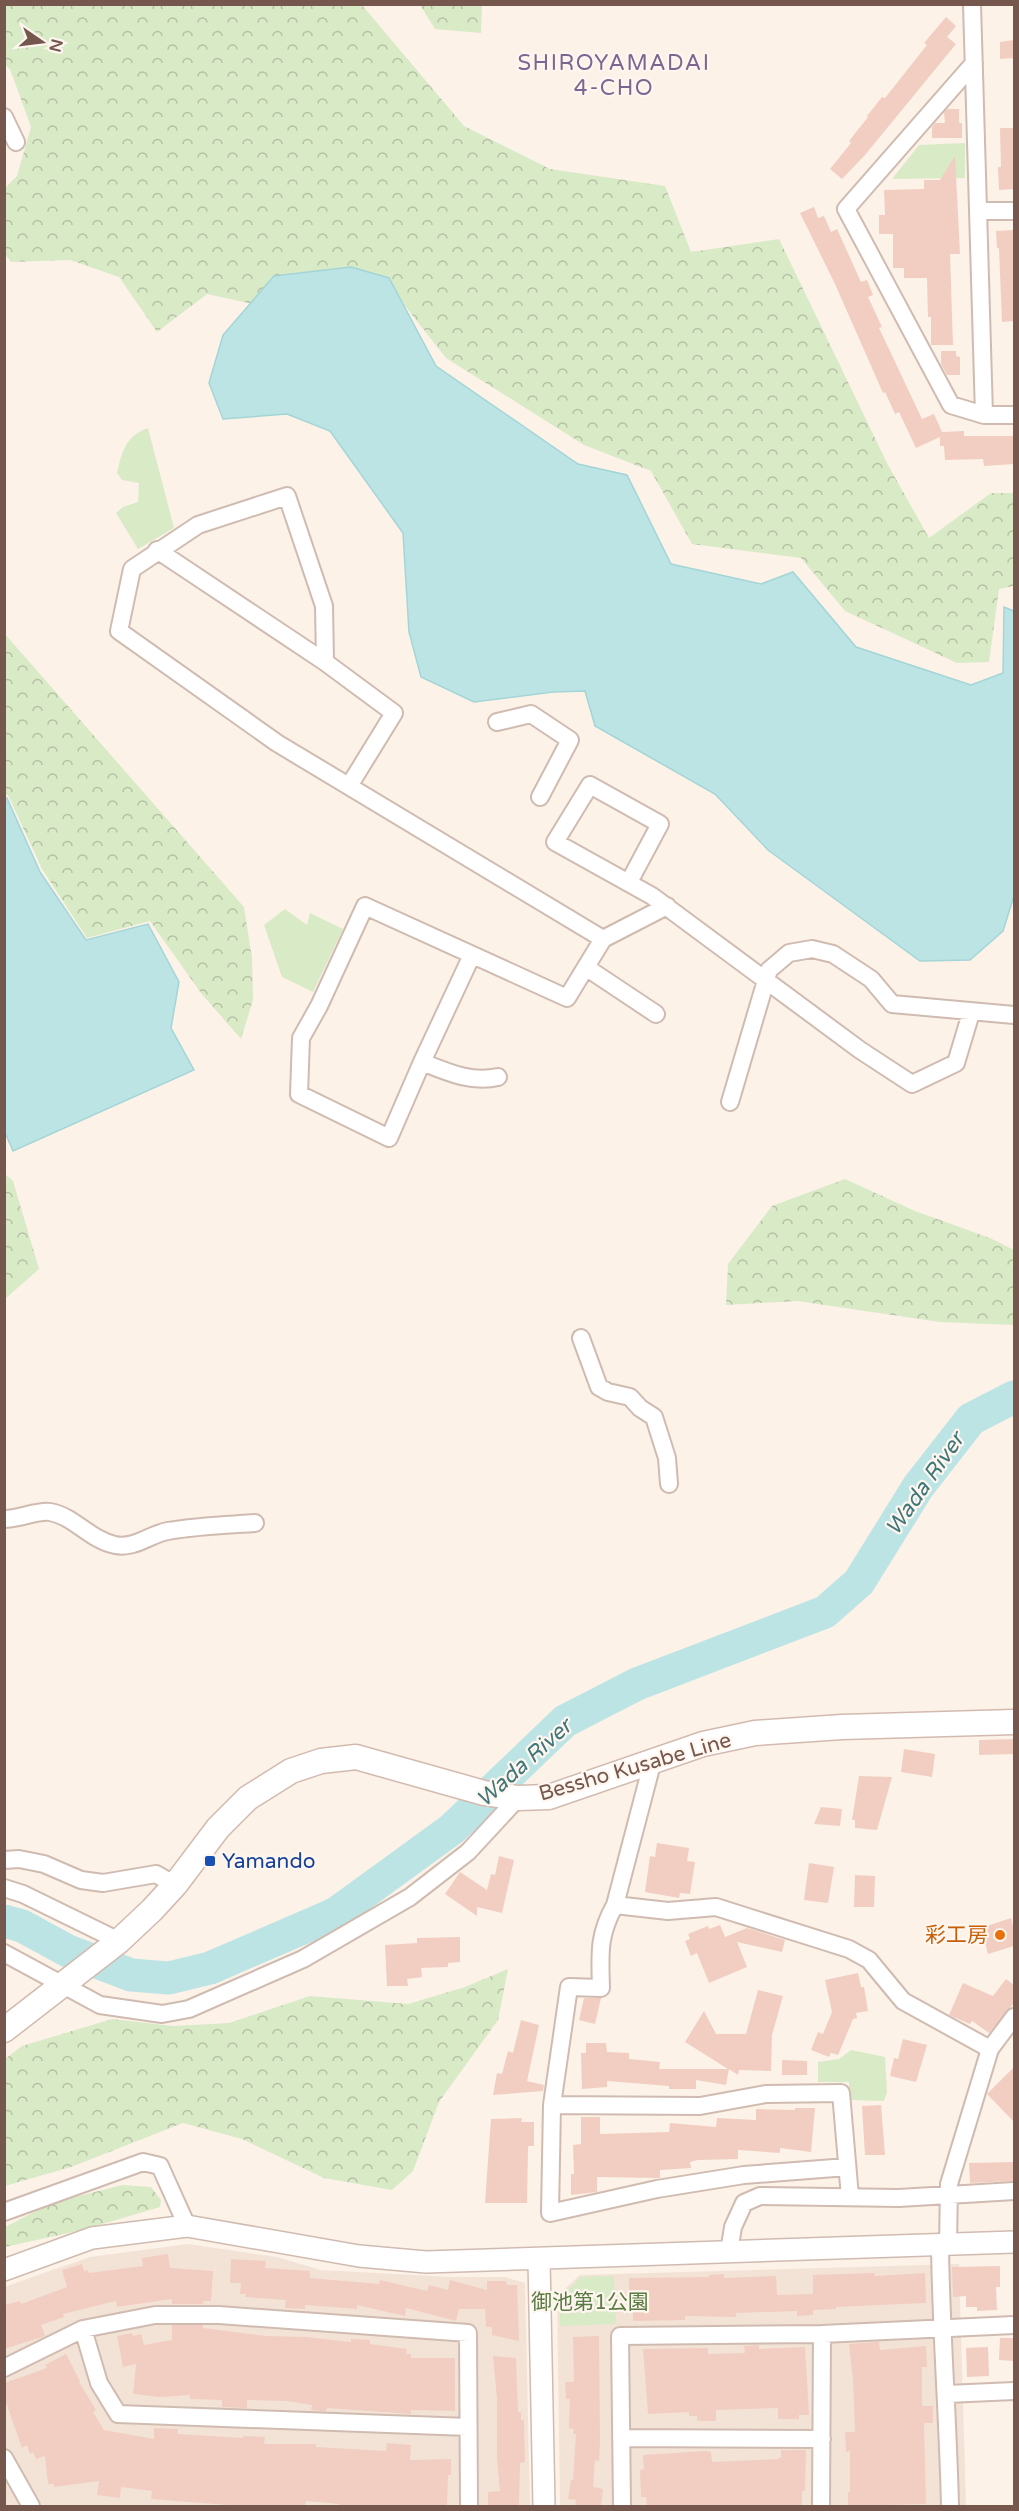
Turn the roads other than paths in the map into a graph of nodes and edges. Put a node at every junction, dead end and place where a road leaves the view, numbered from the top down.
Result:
1 (972, 4) edge
2 (974, 63) junction
3 (4, 117) edge
4 (16, 142) dead end
5 (1014, 210) edge
6 (978, 211) junction
7 (984, 415) junction
8 (1014, 415) edge
9 (157, 550) junction
10 (325, 662) junction
11 (497, 722) dead end
12 (349, 786) junction
13 (540, 797) dead end
14 (629, 882) junction
15 (667, 906) junction
16 (603, 939) junction
17 (472, 955) junction
18 (587, 968) junction
19 (766, 979) junction
20 (971, 1013) junction
21 (656, 1014) dead end
22 (1014, 1015) edge
23 (422, 1062) junction
24 (498, 1077) dead end
25 (730, 1102) dead end
26 (581, 1338) dead end
27 (669, 1484) dead end
28 (4, 1519) edge
29 (255, 1523) dead end
30 (1014, 1722) edge
31 (653, 1760) junction
32 (513, 1798) junction
33 (4, 1860) edge
34 (175, 1885) junction
35 (4, 1888) edge
36 (615, 1905) junction
37 (116, 1943) junction
38 (4, 1953) edge
39 (63, 1983) junction
40 (1014, 2017) edge
41 (4, 2030) edge
42 (990, 2049) junction
43 (552, 2105) junction
44 (847, 2167) junction
45 (1014, 2191) edge
46 (948, 2194) junction
47 (849, 2197) junction
48 (4, 2212) edge
49 (187, 2226) junction
50 (1014, 2242) edge
51 (944, 2246) junction
52 (729, 2252) junction
53 (539, 2260) junction
54 (4, 2270) edge
55 (1014, 2325) edge
56 (941, 2327) junction
57 (84, 2329) junction
58 (822, 2334) junction
59 (4, 2368) edge
60 (1014, 2391) edge
61 (947, 2394) junction
62 (468, 2427) junction
63 (621, 2438) junction
64 (822, 2439) junction
65 (4, 2458) edge
66 (31, 2506) edge
67 (469, 2506) edge
68 (544, 2506) edge
69 (622, 2506) edge
70 (821, 2506) edge
71 (950, 2506) edge

1 - 2 street
2 - 6 street
2 - 7 street
3 - 4 street
5 - 6 street
6 - 7 street
7 - 8 street
9 - 10 street
9 - 10 street
9 - 12 street
10 - 12 street
11 - 13 street
12 - 16 street
14 - 14 street
14 - 15 street
15 - 16 street
15 - 19 street
16 - 18 street
17 - 18 street
17 - 23 street
17 - 23 street
18 - 21 street
19 - 20 street
19 - 20 street
19 - 25 street
20 - 22 street
23 - 24 street
26 - 27 street
28 - 29 street
30 - 31 main road, Bessho Kusabe Line
31 - 32 main road, Bessho Kusabe Line
31 - 36 street
32 - 34 main road, Bessho Kusabe Line
32 - 39 street
33 - 34 street
34 - 37 main road, Bessho Kusabe Line
35 - 37 street
36 - 42 street
36 - 43 street
37 - 39 main road, Bessho Kusabe Line
38 - 39 street
39 - 41 main road, Bessho Kusabe Line
40 - 42 street
42 - 46 street
43 - 44 street
43 - 44 street
44 - 47 street
45 - 46 street
46 - 47 street
46 - 51 street
47 - 52 street
48 - 49 street
49 - 53 street
49 - 54 street
50 - 51 street
51 - 52 street
51 - 56 street
52 - 53 street
53 - 68 street
55 - 56 street
56 - 58 street
56 - 61 street
57 - 59 street
57 - 62 street
57 - 62 street
58 - 63 street
58 - 64 street
60 - 61 street
61 - 71 street
62 - 67 street
63 - 64 street
63 - 69 street
64 - 70 street
65 - 66 street

